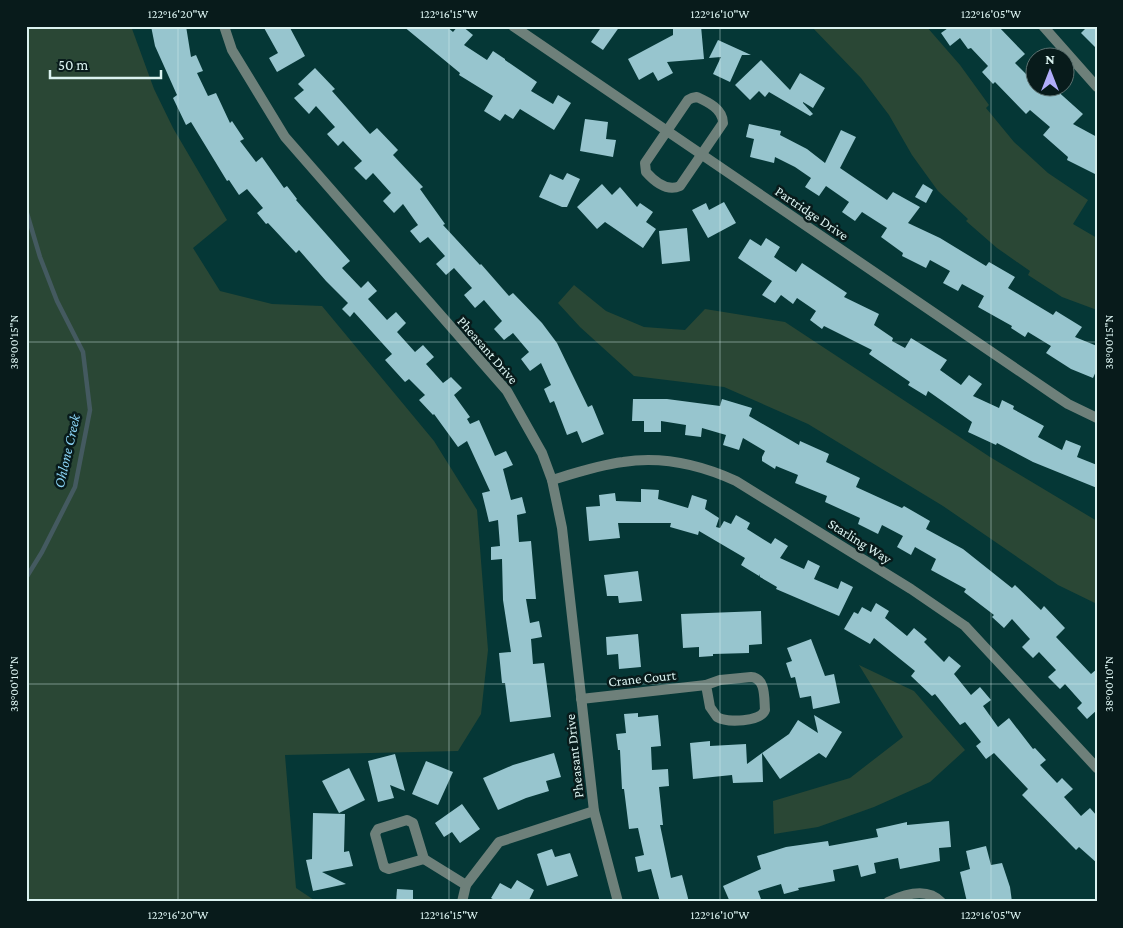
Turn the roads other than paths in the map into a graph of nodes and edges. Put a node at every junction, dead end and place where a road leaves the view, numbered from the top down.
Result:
1 (224, 26) edge
2 (513, 26) edge
3 (1042, 26) edge
4 (1097, 87) edge
5 (666, 130) junction
6 (702, 154) junction
7 (1097, 418) edge
8 (552, 480) junction
9 (706, 685) junction
10 (581, 699) junction
11 (1097, 768) edge
12 (594, 811) junction
13 (424, 860) junction
14 (466, 885) junction
15 (462, 902) edge
16 (618, 902) edge
17 (888, 902) edge
18 (941, 902) edge

1 - 8 street, Pheasant Drive
2 - 5 street, Partridge Drive
3 - 4 street
5 - 6 street, Partridge Drive
5 - 6 street
5 - 6 street
6 - 7 street, Partridge Drive
8 - 10 street, Pheasant Drive
8 - 11 street, Starling Way
9 - 9 street, Crane Court
9 - 10 street, Crane Court
10 - 12 street, Pheasant Drive
12 - 14 street
12 - 16 street, Pheasant Drive
13 - 13 street
13 - 14 street
14 - 15 street
17 - 18 street

